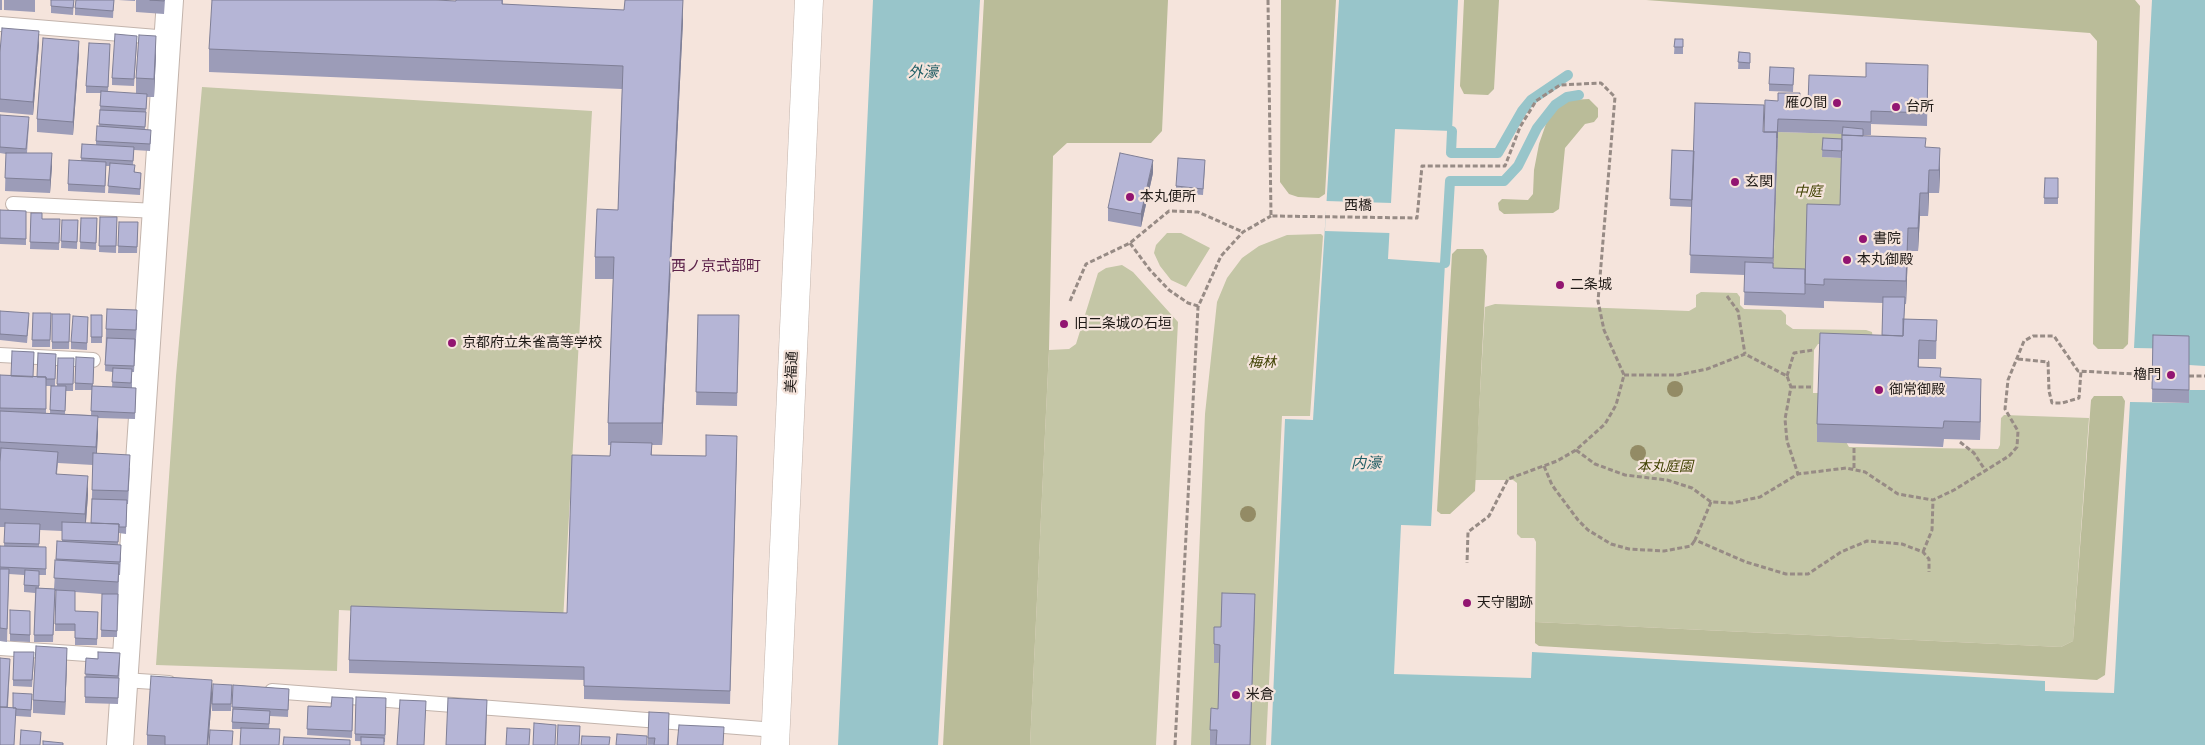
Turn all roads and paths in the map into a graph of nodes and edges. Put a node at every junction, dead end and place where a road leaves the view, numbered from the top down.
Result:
1 (170, 0) edge
2 (809, 0) edge
3 (1268, 0) edge
4 (0, 24) edge
5 (168, 38) junction
6 (13, 204) dead end
7 (156, 211) junction
8 (1271, 216) junction
9 (1243, 232) junction
10 (1130, 243) junction
11 (1727, 296) dead end
12 (1070, 301) dead end
13 (1198, 306) junction
14 (1813, 350) dead end
15 (1745, 354) junction
16 (0, 355) edge
17 (2018, 359) junction
18 (93, 360) edge
19 (2081, 371) junction
20 (1624, 374) junction
21 (2152, 375) edge
22 (1787, 376) junction
23 (2189, 376) edge
24 (2205, 376) edge
25 (1790, 387) junction
26 (1812, 387) dead end
27 (1960, 442) edge
28 (1854, 447) edge
29 (1576, 450) junction
30 (1543, 466) junction
31 (1854, 468) junction
32 (1985, 470) junction
33 (1798, 474) junction
34 (1933, 500) junction
35 (1711, 502) junction
36 (1695, 540) junction
37 (1923, 552) junction
38 (1467, 563) dead end
39 (1929, 572) dead end
40 (0, 648) edge
41 (125, 668) junction
42 (184, 684) edge
43 (254, 690) edge
44 (775, 737) edge
45 (120, 745) edge
46 (1175, 745) edge

1 - 5 street
2 - 44 street, 美福通
3 - 8 path
4 - 5 lane
5 - 7 street
6 - 7 lane
7 - 41 street
8 - 9 path
8 - 20 path, 西橋
9 - 10 path
9 - 13 path
10 - 12 path
10 - 13 path
11 - 15 path
13 - 46 path
14 - 22 path
15 - 20 path
15 - 22 path
16 - 18 lane
17 - 19 path
17 - 19 path
17 - 32 path
19 - 21 path
20 - 29 path
22 - 25 path
23 - 24 path
25 - 26 path
25 - 33 path
27 - 32 path
28 - 31 path
29 - 30 path
29 - 35 path
30 - 36 path
30 - 38 path
31 - 33 path
31 - 34 path
32 - 34 path
33 - 35 path
34 - 37 path
35 - 36 path
36 - 37 path
37 - 39 path
40 - 41 lane
41 - 42 lane
41 - 45 street
43 - 44 lane

